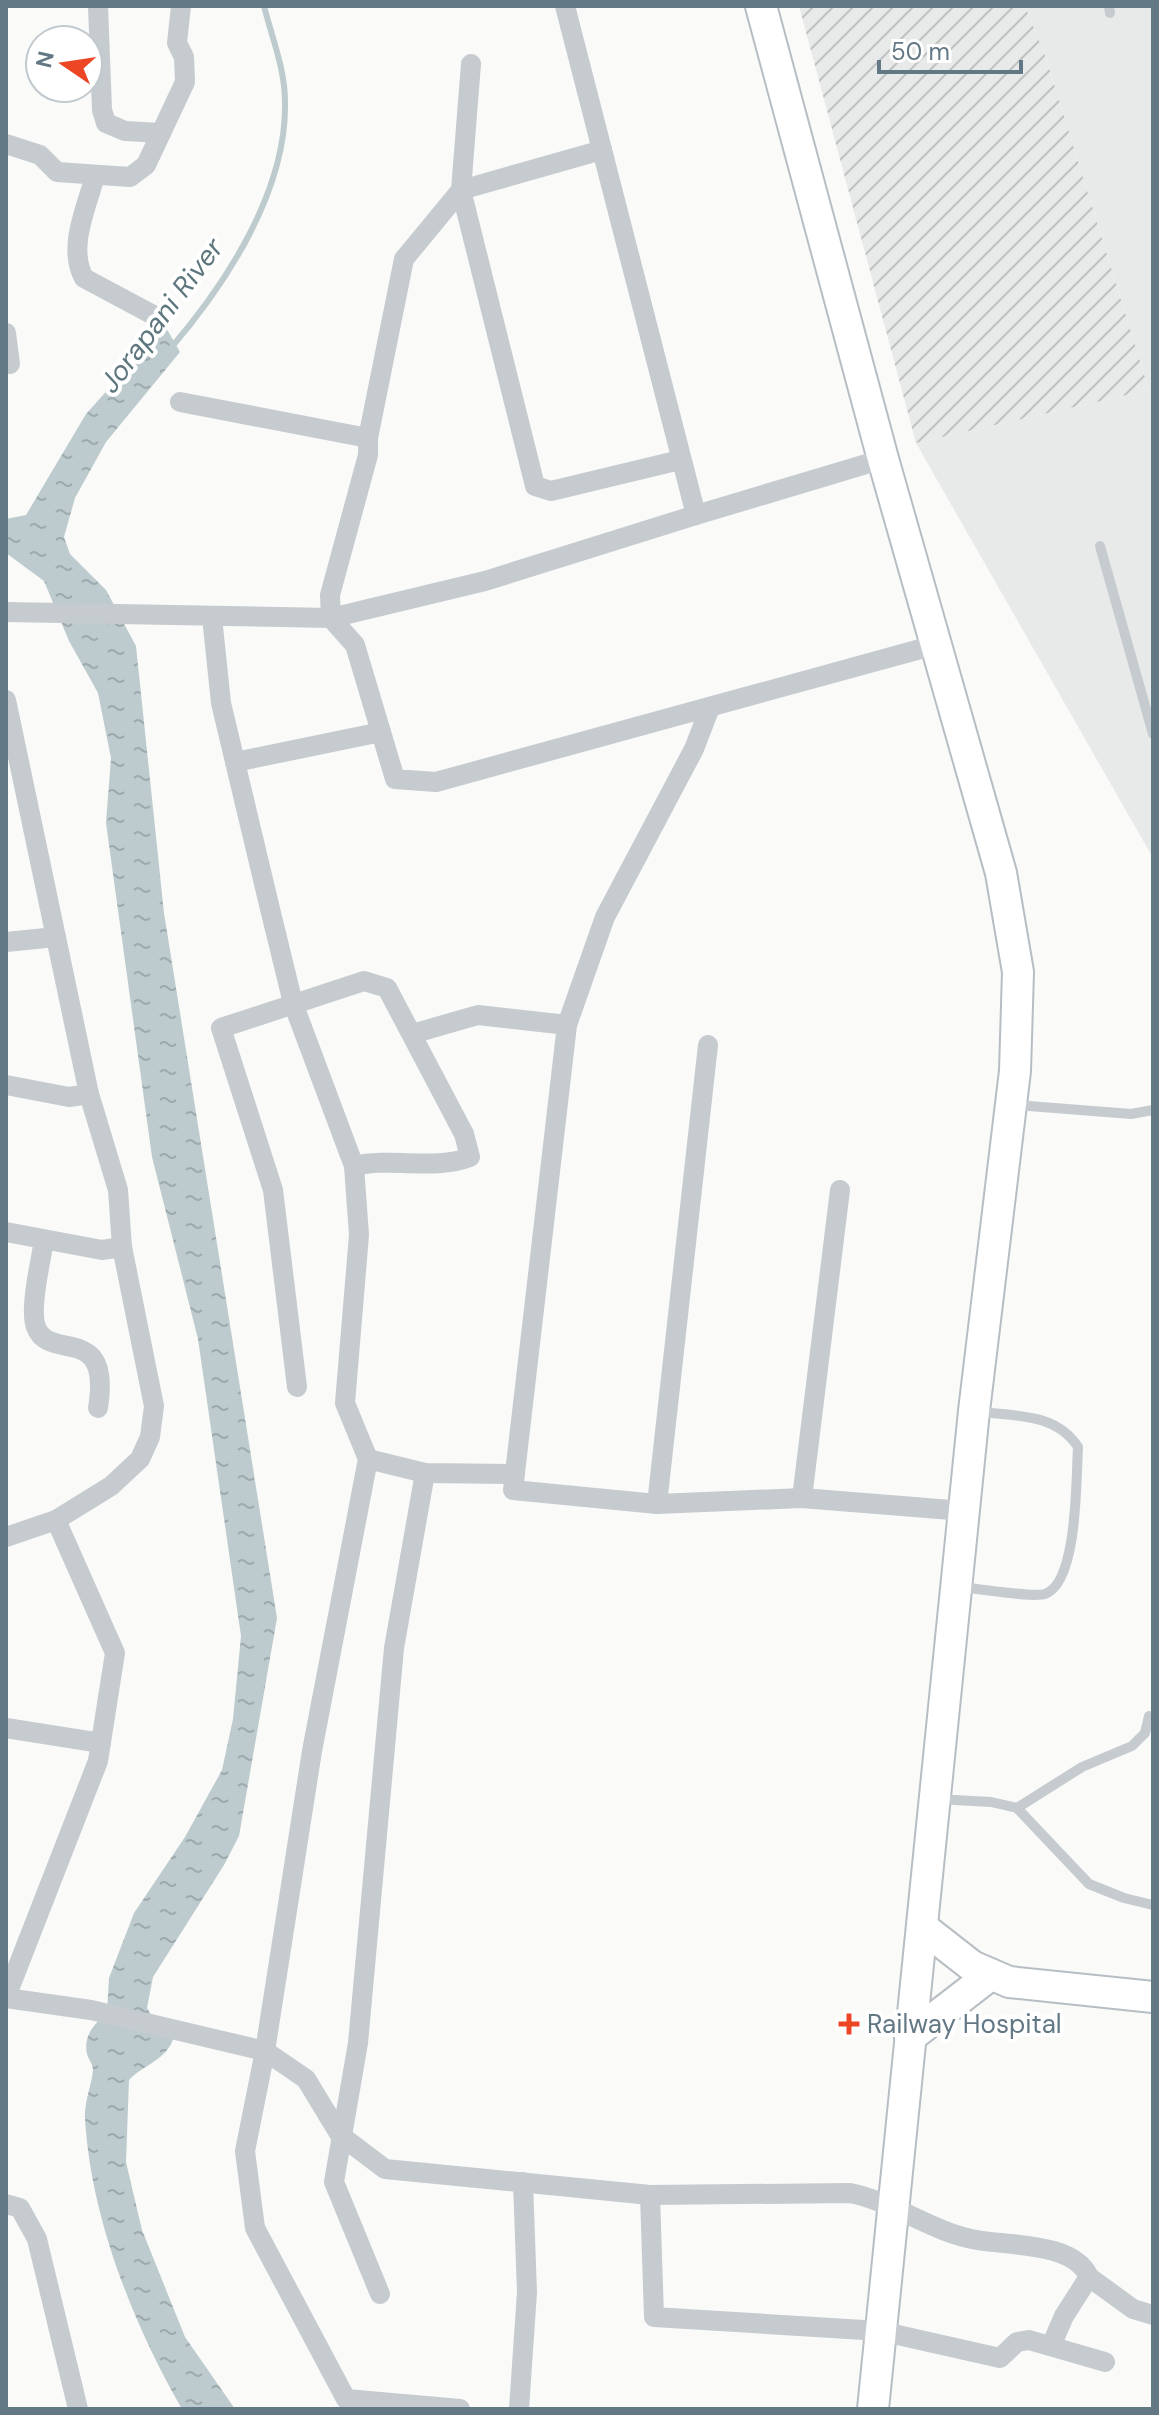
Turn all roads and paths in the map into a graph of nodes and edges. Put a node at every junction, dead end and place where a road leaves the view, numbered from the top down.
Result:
1 (98, 6) edge
2 (181, 6) edge
3 (565, 6) edge
4 (761, 6) edge
5 (471, 64) dead end
6 (161, 133) junction
7 (6, 144) edge
8 (602, 150) junction
9 (95, 176) junction
10 (461, 190) junction
11 (157, 317) dead end
12 (6, 333) edge
13 (10, 364) dead end
14 (180, 402) dead end
15 (368, 438) junction
16 (883, 459) junction
17 (680, 460) junction
18 (696, 515) junction
19 (1100, 546) dead end
20 (6, 612) edge
21 (212, 617) junction
22 (331, 618) junction
23 (935, 645) junction
24 (709, 710) junction
25 (7, 712) edge
26 (381, 732) junction
27 (1153, 734) edge
28 (235, 762) junction
29 (56, 937) junction
30 (6, 942) edge
31 (293, 1003) junction
32 (567, 1025) junction
33 (412, 1034) junction
34 (708, 1045) dead end
35 (6, 1085) edge
36 (89, 1094) junction
37 (1010, 1104) junction
38 (1153, 1110) edge
39 (354, 1166) junction
40 (840, 1190) dead end
41 (6, 1232) edge
42 (44, 1240) junction
43 (122, 1247) junction
44 (297, 1387) dead end
45 (98, 1408) dead end
46 (974, 1411) junction
47 (368, 1459) junction
48 (425, 1473) junction
49 (515, 1474) junction
50 (802, 1498) junction
51 (657, 1504) junction
52 (964, 1511) junction
53 (56, 1520) junction
54 (6, 1537) edge
55 (956, 1586) junction
56 (1149, 1716) dead end
57 (6, 1728) edge
58 (101, 1743) junction
59 (935, 1799) junction
60 (1017, 1808) junction
61 (1153, 1905) edge
62 (922, 1927) junction
63 (989, 1976) junction
64 (1153, 1997) edge
65 (6, 1998) edge
66 (910, 2037) junction
67 (265, 2051) junction
68 (340, 2135) junction
69 (523, 2182) junction
70 (650, 2195) junction
71 (6, 2204) edge
72 (893, 2208) junction
73 (1089, 2277) junction
74 (380, 2294) dead end
75 (1153, 2315) edge
76 (880, 2331) junction
77 (1051, 2346) junction
78 (1105, 2362) dead end
79 (78, 2409) edge
80 (460, 2409) edge
81 (519, 2409) edge
82 (873, 2409) edge

1 - 6 street
2 - 6 street
3 - 8 street
4 - 16 main road
5 - 10 street
6 - 9 street
7 - 9 street
8 - 10 street
8 - 17 street
9 - 11 street
10 - 15 street
10 - 17 street
12 - 13 street
14 - 15 street
15 - 22 street
16 - 18 street
16 - 23 main road
17 - 18 street
18 - 22 street
19 - 27 lane
20 - 21 street
21 - 22 street
21 - 28 street
22 - 26 street
23 - 24 street
23 - 37 main road
24 - 26 street
24 - 32 street
25 - 29 street
26 - 28 street
28 - 31 street
29 - 30 street
29 - 36 street
31 - 33 street
31 - 39 street
31 - 44 street
32 - 33 street
32 - 49 street
33 - 39 street
34 - 51 street
35 - 36 street
36 - 43 street
37 - 38 lane
37 - 46 main road
39 - 47 street
40 - 50 street
41 - 42 street
42 - 43 street
42 - 45 street
43 - 53 street
46 - 52 main road
46 - 55 lane
47 - 48 street
47 - 67 street
48 - 49 street
48 - 68 street
49 - 51 street
50 - 51 street
50 - 52 street
52 - 55 main road
53 - 54 street
53 - 58 street
55 - 59 main road
56 - 60 lane
57 - 58 street
58 - 65 street
59 - 60 lane
59 - 62 main road
60 - 61 lane
62 - 63 main road
62 - 66 main road
63 - 64 main road
63 - 66 main road
65 - 67 street
66 - 72 main road
67 - 68 street
67 - 80 street
68 - 69 street
68 - 74 street
69 - 70 street
69 - 81 street
70 - 72 street
70 - 76 street
71 - 79 street
72 - 73 street
72 - 76 main road
73 - 75 street
73 - 77 street
76 - 77 street
76 - 82 main road
77 - 78 street

